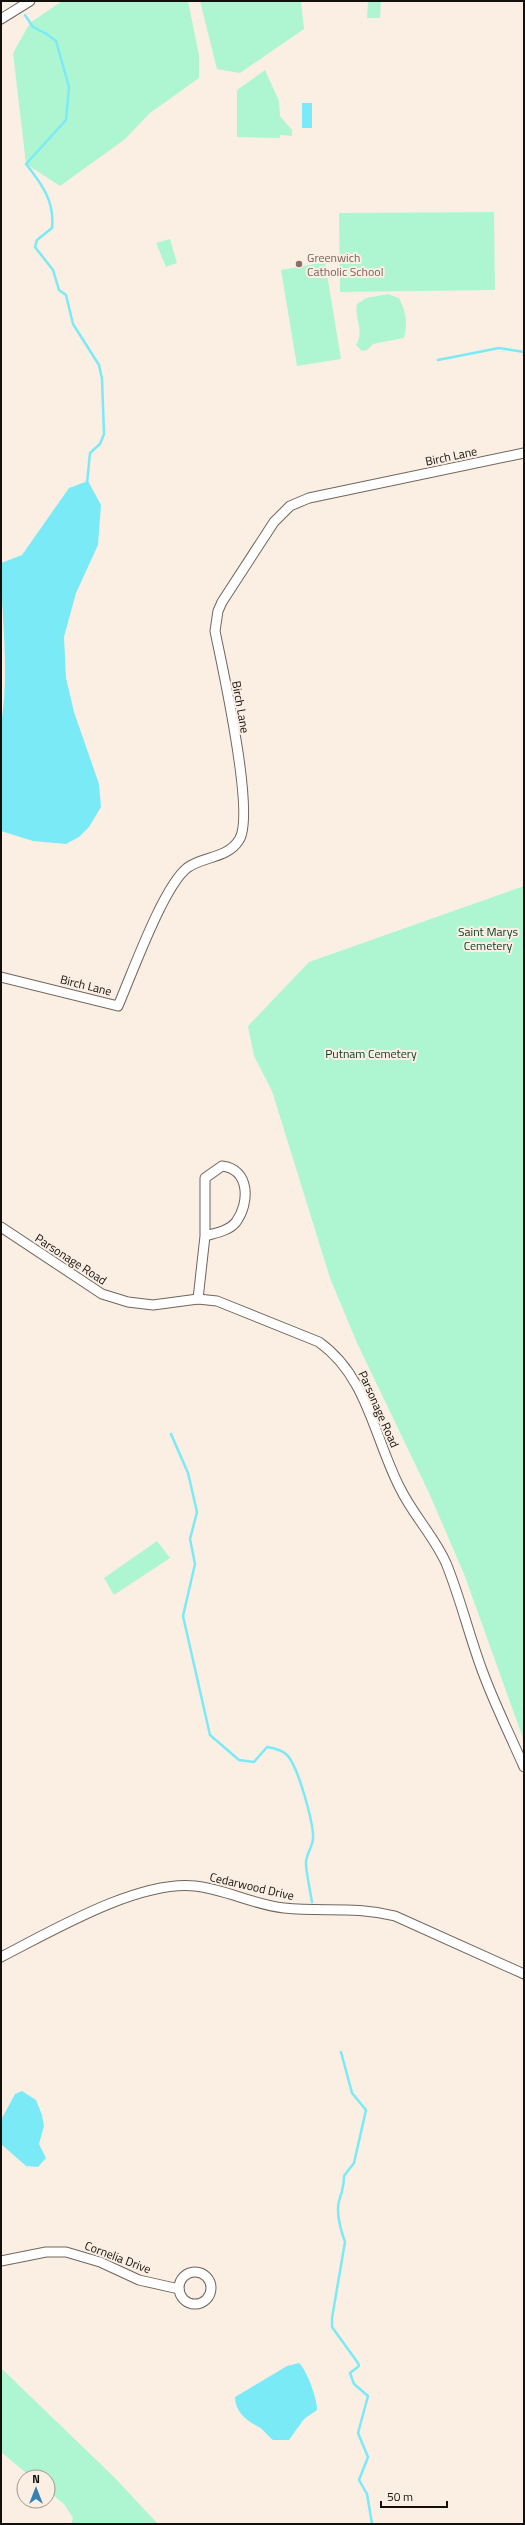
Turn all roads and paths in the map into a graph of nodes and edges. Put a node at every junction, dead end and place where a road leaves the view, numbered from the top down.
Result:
1 (30, 1) edge
2 (1, 19) edge
3 (524, 453) edge
4 (1, 977) edge
5 (1, 1227) edge
6 (205, 1236) junction
7 (198, 1299) junction
8 (524, 1767) edge
9 (1, 1956) edge
10 (524, 1974) edge
11 (1, 2261) edge
12 (178, 2289) dead end

1 - 2 street
3 - 4 street, Birch Lane
5 - 7 street, Parsonage Road
6 - 6 street
6 - 7 street
7 - 8 street, Parsonage Road
9 - 10 street, Cedarwood Drive
11 - 12 street, Cornelia Drive

